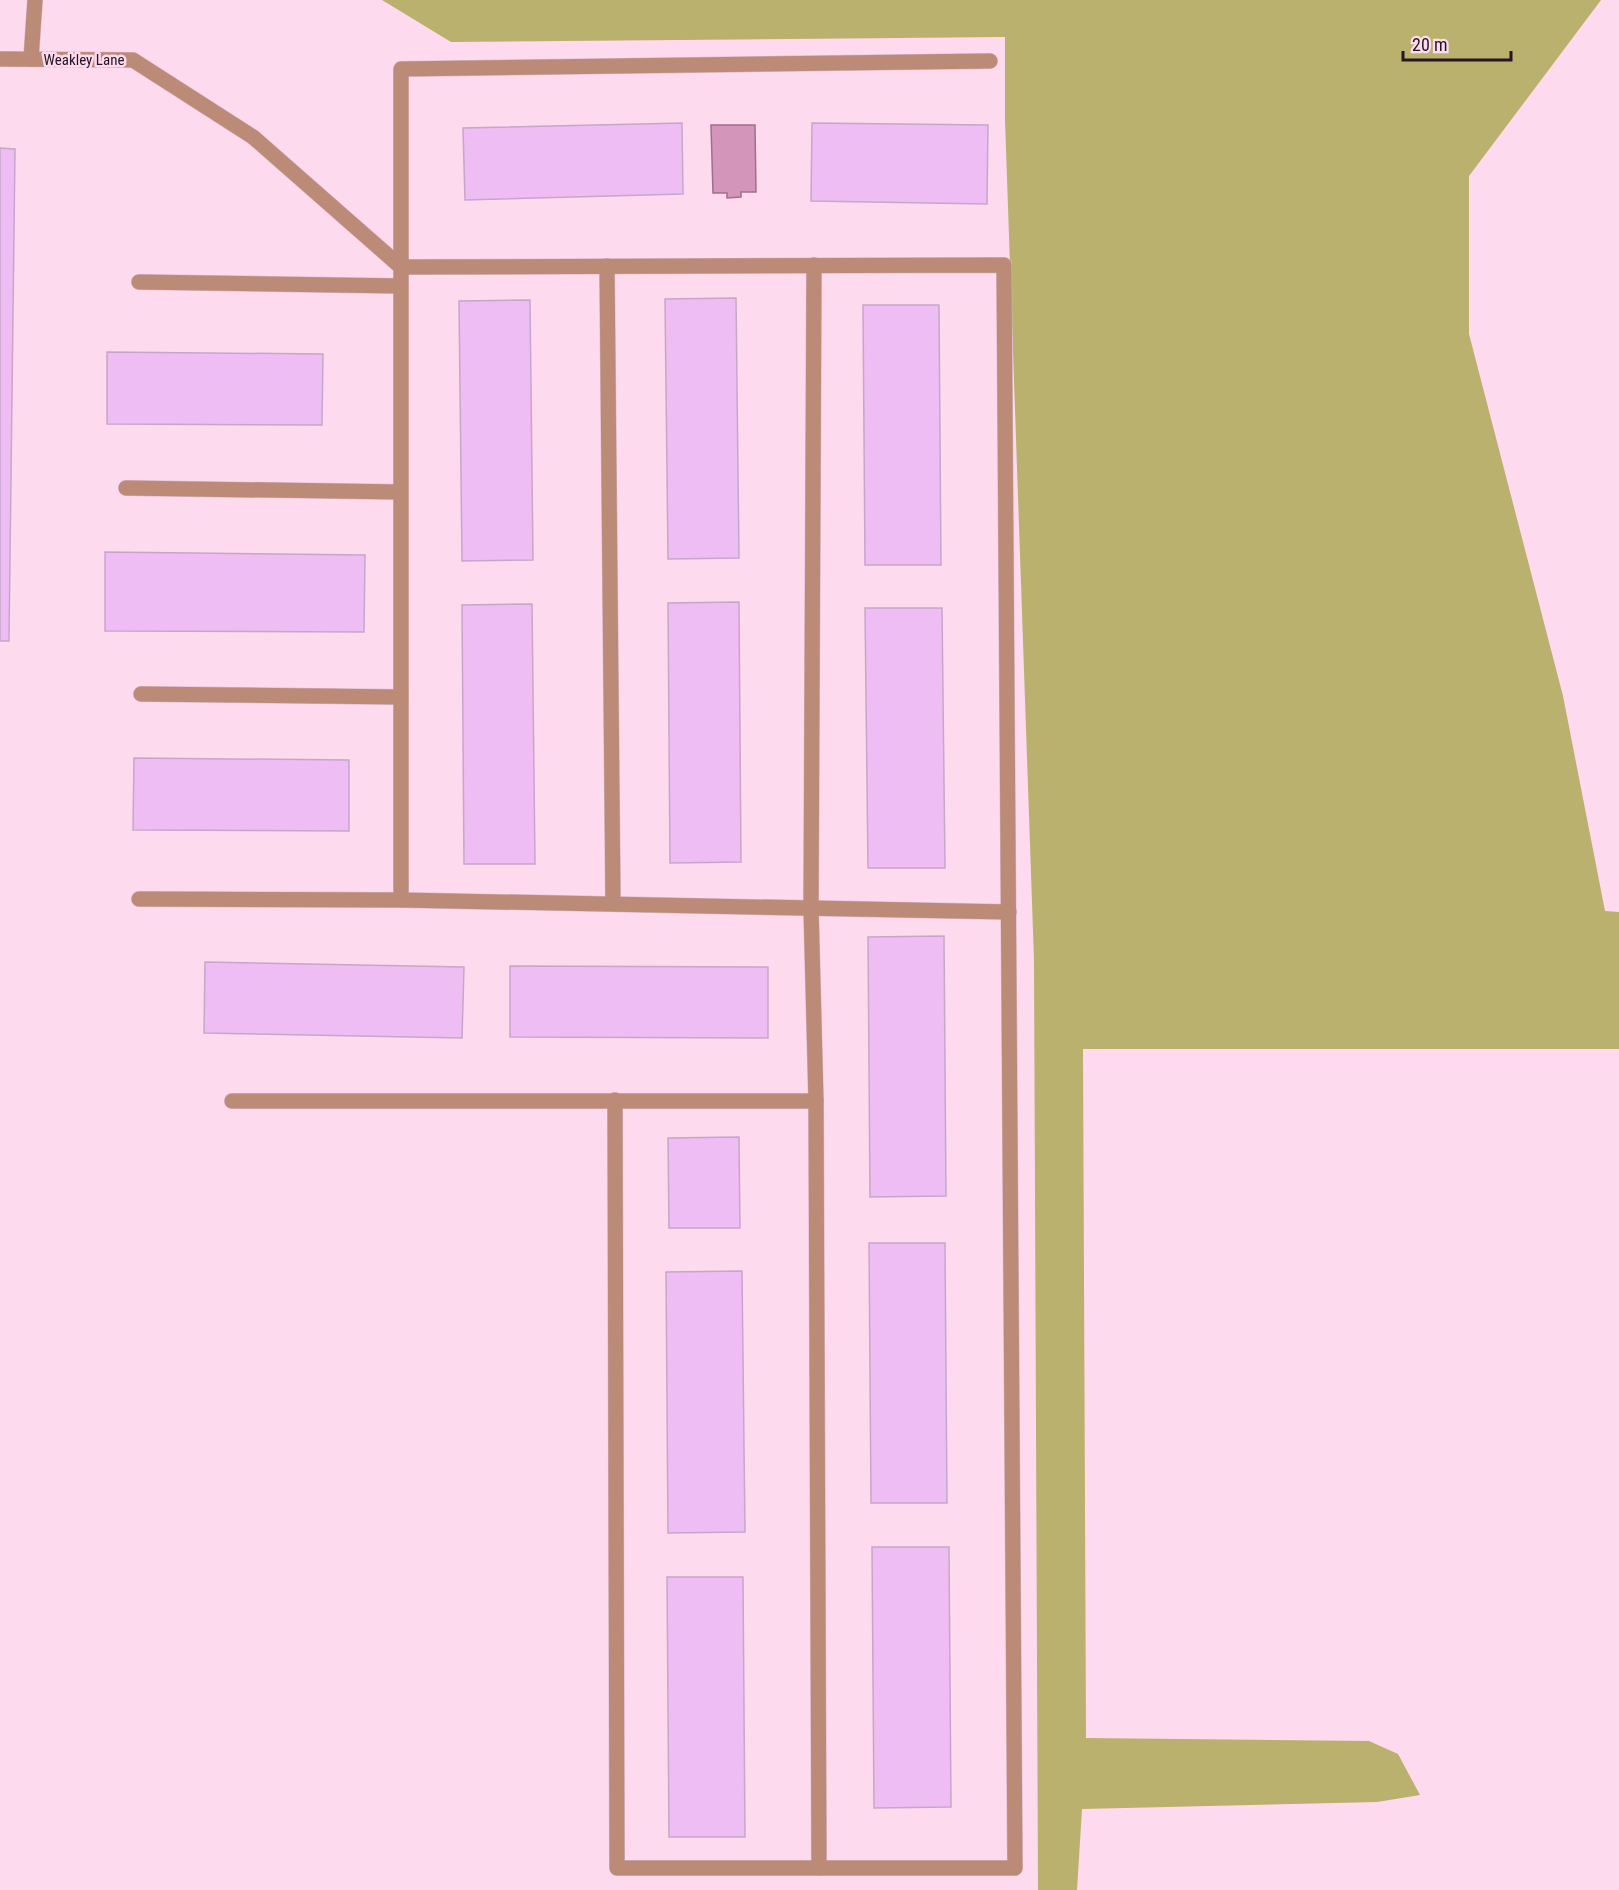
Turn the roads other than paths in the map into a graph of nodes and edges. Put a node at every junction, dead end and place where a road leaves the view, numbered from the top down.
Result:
1 (35, 0) edge
2 (0, 59) edge
3 (31, 59) junction
4 (990, 62) dead end
5 (814, 265) junction
6 (607, 266) junction
7 (401, 267) junction
8 (139, 282) dead end
9 (400, 286) junction
10 (126, 488) dead end
11 (400, 492) junction
12 (141, 694) dead end
13 (400, 698) junction
14 (139, 899) dead end
15 (400, 900) junction
16 (613, 904) junction
17 (811, 908) junction
18 (1009, 912) junction
19 (232, 1101) dead end
20 (615, 1101) junction
21 (816, 1101) junction
22 (819, 1868) junction

1 - 3 street
2 - 3 street, Weakley Lane
3 - 7 street, Weakley Lane
4 - 7 street
5 - 6 street
5 - 17 street
5 - 18 street
6 - 7 street
6 - 16 street
7 - 9 street
8 - 9 street
9 - 11 street
10 - 11 street
11 - 13 street
12 - 13 street
13 - 15 street
14 - 15 street
15 - 16 street
16 - 17 street
17 - 18 street
17 - 21 street
18 - 22 street
19 - 20 street
20 - 21 street
20 - 22 street
21 - 22 street

